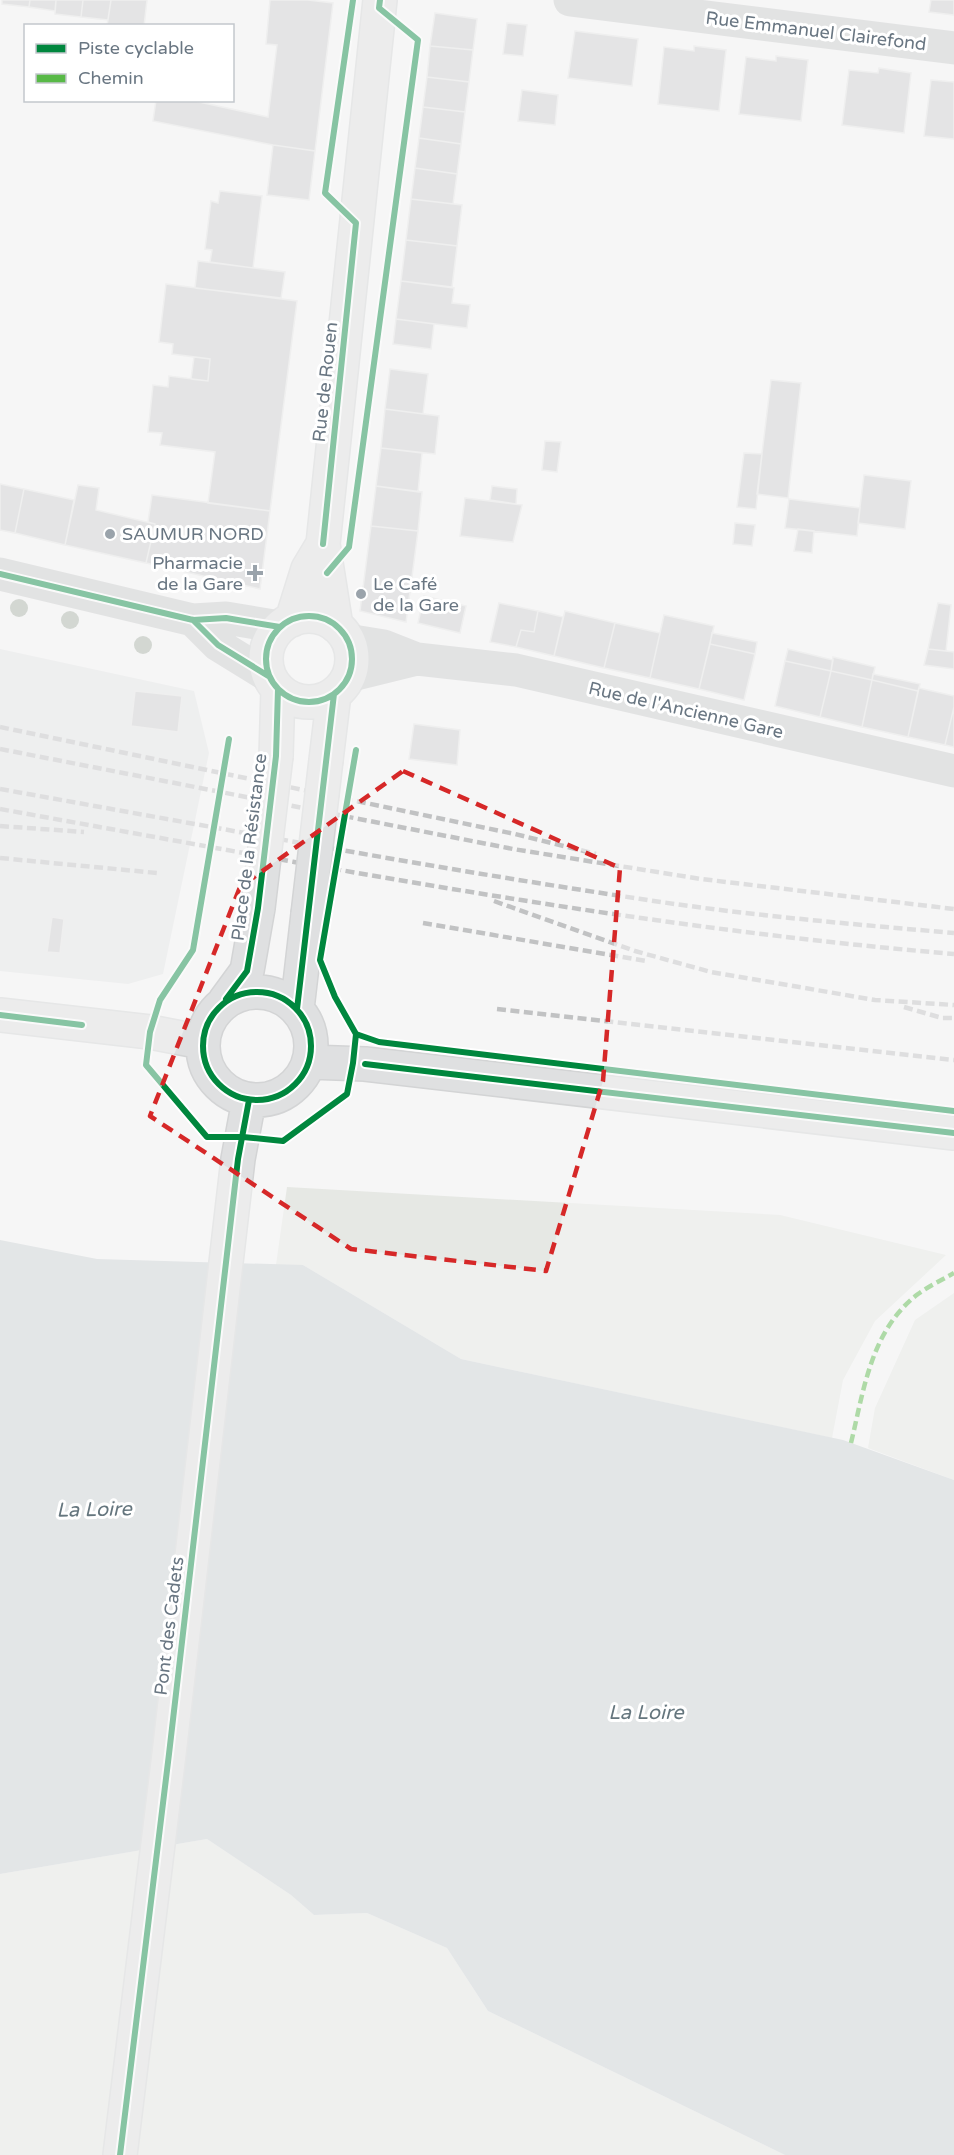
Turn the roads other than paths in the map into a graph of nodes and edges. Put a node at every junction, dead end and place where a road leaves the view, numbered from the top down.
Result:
1 (381, 0) edge
2 (570, 0) edge
3 (954, 48) edge
4 (322, 543) junction
5 (0, 574) edge
6 (193, 620) junction
7 (286, 623) junction
8 (341, 633) junction
9 (417, 659) junction
10 (274, 683) junction
11 (341, 685) junction
12 (954, 771) edge
13 (225, 1001) junction
14 (297, 1008) junction
15 (0, 1015) edge
16 (202, 1042) junction
17 (309, 1062) junction
18 (249, 1100) junction
19 (954, 1133) edge
20 (120, 2155) edge

1 - 4 main road, Rue de Rouen
2 - 3 street, Rue Emmanuel Clairefond
4 - 7 main road, Rue de Rouen
4 - 8 main road, Rue de Rouen
5 - 6 street
6 - 7 street
6 - 10 street
7 - 8 main road
7 - 10 main road
8 - 9 street, Rue de l'Ancienne Gare
8 - 11 main road
9 - 11 street, Rue de l'Ancienne Gare
9 - 12 street, Rue de l'Ancienne Gare
10 - 11 main road
10 - 13 main road, Place de la Résistance, bridge
11 - 14 main road, bridge
13 - 14 main road
13 - 16 main road
14 - 17 main road
15 - 16 main road
16 - 18 main road
17 - 18 main road
17 - 19 main road
18 - 20 main road, Pont des Cadets

